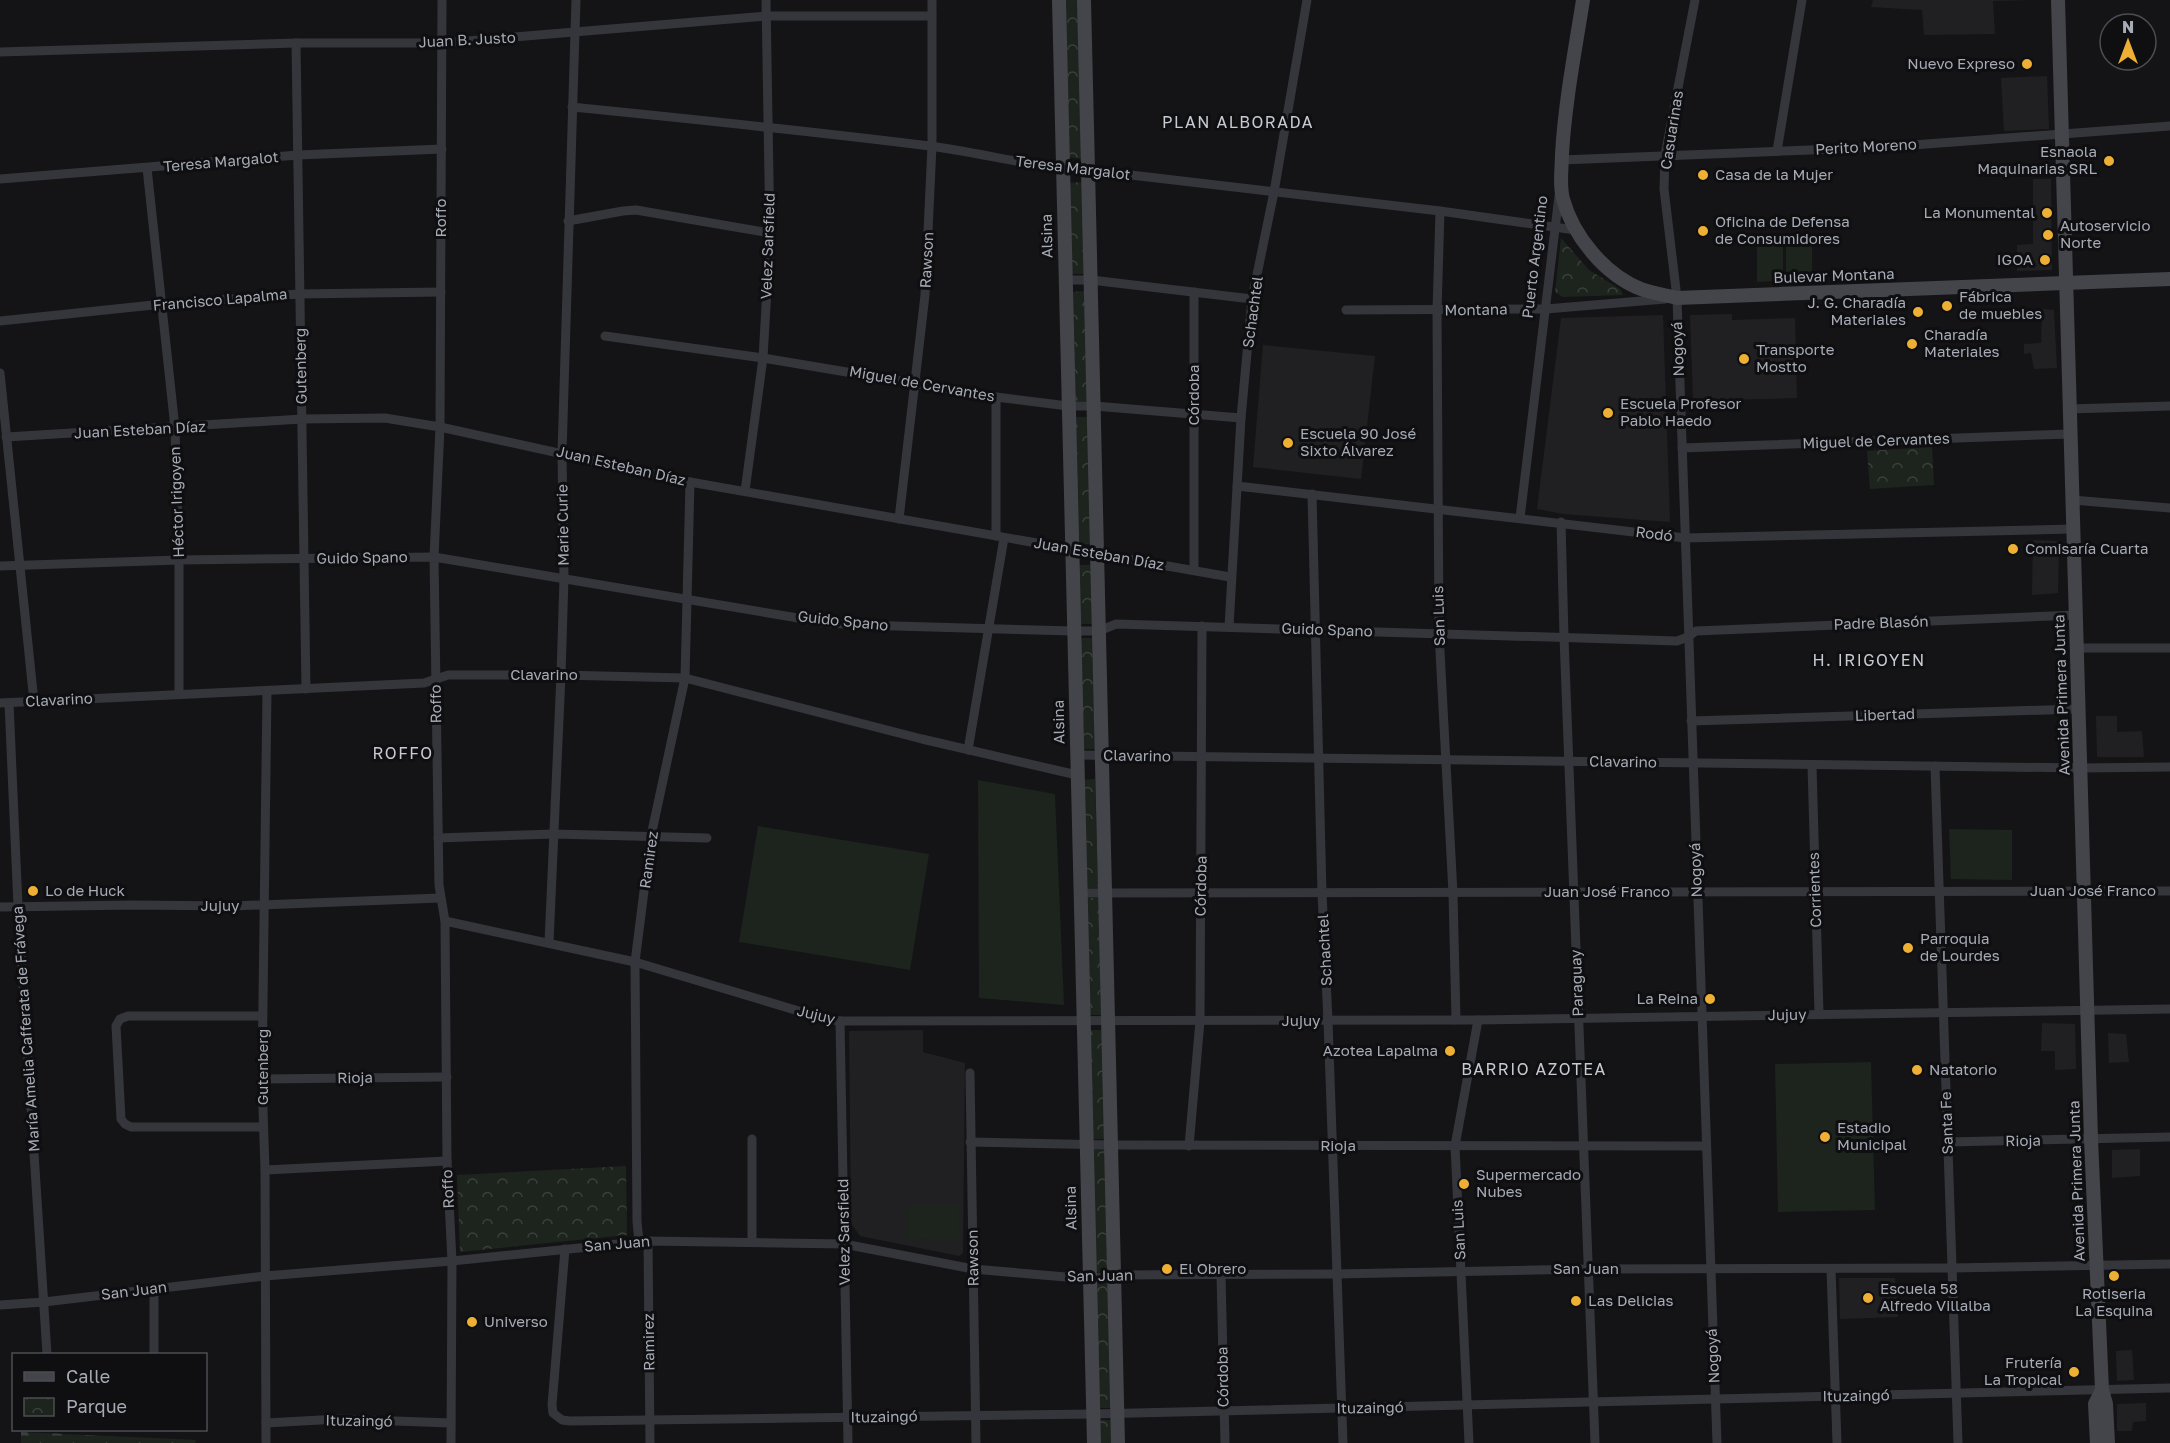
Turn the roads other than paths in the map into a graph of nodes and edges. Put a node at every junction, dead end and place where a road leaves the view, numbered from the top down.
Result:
1 (442, 0) edge
2 (576, 0) edge
3 (766, 0) edge
4 (932, 0) edge
5 (1059, 0) edge
6 (1084, 0) edge
7 (1307, 0) edge
8 (1583, 0) edge
9 (1695, 0) edge
10 (1802, 0) edge
11 (2058, 0) edge
12 (767, 16) junction
13 (932, 16) junction
14 (576, 33) junction
15 (296, 43) junction
16 (443, 43) junction
17 (0, 52) edge
18 (572, 107) junction
19 (769, 126) junction
20 (2170, 126) edge
21 (2061, 134) junction
22 (932, 146) junction
23 (442, 149) junction
24 (1777, 151) junction
25 (298, 155) junction
26 (1665, 155) junction
27 (1562, 160) junction
28 (147, 168) junction
29 (1062, 169) junction
30 (1088, 170) junction
31 (0, 179) edge
32 (1561, 181) junction
33 (1274, 192) junction
34 (1440, 211) junction
35 (568, 221) junction
36 (1556, 226) junction
37 (1575, 230) junction
38 (770, 232) junction
39 (2170, 279) edge
40 (1064, 280) junction
41 (1091, 280) junction
42 (2066, 282) junction
43 (441, 292) junction
44 (1194, 292) junction
45 (299, 294) junction
46 (1677, 298) junction
47 (1252, 299) junction
48 (163, 304) junction
49 (1546, 309) junction
50 (1346, 310) dead end
51 (1437, 311) junction
52 (0, 321) edge
53 (605, 336) dead end
54 (763, 358) junction
55 (0, 373) edge
56 (916, 382) junction
57 (1, 396) edge
58 (996, 397) junction
59 (1068, 406) junction
60 (1094, 406) junction
61 (2170, 406) edge
62 (2069, 410) junction
63 (1194, 414) junction
64 (1241, 418) junction
65 (302, 419) junction
66 (440, 427) junction
67 (176, 428) junction
68 (2070, 434) junction
69 (6, 437) junction
70 (1682, 448) junction
71 (562, 453) junction
72 (690, 482) junction
73 (1237, 486) junction
74 (745, 491) junction
75 (1312, 494) junction
76 (2072, 500) junction
77 (1437, 508) junction
78 (2170, 508) edge
79 (1520, 518) junction
80 (899, 519) junction
81 (1561, 522) junction
82 (2073, 529) junction
83 (1000, 537) junction
84 (1685, 538) junction
85 (1071, 550) junction
86 (1097, 553) junction
87 (434, 557) junction
88 (304, 559) junction
89 (179, 560) junction
90 (20, 565) junction
91 (0, 566) edge
92 (1194, 570) junction
93 (1230, 577) junction
94 (564, 578) junction
95 (686, 598) junction
96 (2076, 615) junction
97 (1203, 626) junction
98 (1229, 627) junction
99 (988, 629) junction
100 (1316, 630) junction
101 (1073, 631) junction
102 (1099, 631) junction
103 (1439, 633) junction
104 (1564, 637) junction
105 (1688, 637) junction
106 (2077, 648) junction
107 (2170, 648) edge
108 (561, 675) junction
109 (685, 678) junction
110 (435, 680) junction
111 (306, 689) junction
112 (267, 691) junction
113 (179, 694) junction
114 (34, 702) junction
115 (4, 703) edge
116 (2078, 709) junction
117 (1691, 722) junction
118 (968, 750) junction
119 (1076, 755) junction
120 (1102, 755) junction
121 (1203, 757) junction
122 (1319, 758) junction
123 (1446, 760) junction
124 (1569, 761) junction
125 (1693, 763) junction
126 (1812, 765) junction
127 (1935, 766) junction
128 (2170, 766) edge
129 (2080, 768) junction
130 (1077, 775) junction
131 (554, 834) junction
132 (651, 836) junction
133 (438, 838) junction
134 (707, 838) dead end
135 (2170, 891) edge
136 (1322, 892) junction
137 (1574, 892) junction
138 (1697, 892) junction
139 (1816, 892) junction
140 (1940, 892) junction
141 (2084, 892) junction
142 (1080, 893) junction
143 (1106, 893) junction
144 (1201, 893) junction
145 (1453, 893) junction
146 (440, 898) junction
147 (264, 905) junction
148 (18, 906) junction
149 (0, 907) edge
150 (446, 921) junction
151 (549, 942) junction
152 (635, 962) junction
153 (2170, 1009) edge
154 (2089, 1012) junction
155 (1944, 1013) junction
156 (1819, 1014) junction
157 (264, 1016) junction
158 (1702, 1016) junction
159 (1578, 1018) junction
160 (1456, 1020) junction
161 (1478, 1020) junction
162 (840, 1021) junction
163 (1083, 1021) junction
164 (1200, 1021) junction
165 (1328, 1021) junction
166 (1108, 1022) junction
167 (970, 1073) dead end
168 (447, 1077) junction
169 (262, 1079) junction
170 (263, 1126) junction
171 (2170, 1137) edge
172 (752, 1139) dead end
173 (2091, 1139) junction
174 (970, 1142) junction
175 (1948, 1142) junction
176 (1086, 1145) junction
177 (1111, 1145) junction
178 (1189, 1146) junction
179 (1333, 1146) junction
180 (1455, 1146) junction
181 (1584, 1146) junction
182 (1706, 1146) junction
183 (447, 1161) junction
184 (265, 1170) junction
185 (643, 1241) junction
186 (752, 1242) junction
187 (844, 1244) junction
188 (565, 1249) junction
189 (452, 1260) junction
190 (2170, 1264) edge
191 (2097, 1265) junction
192 (973, 1269) junction
193 (1588, 1269) junction
194 (1709, 1269) junction
195 (1831, 1269) junction
196 (1951, 1269) junction
197 (1461, 1270) junction
198 (1336, 1274) junction
199 (1114, 1275) junction
200 (1221, 1275) junction
201 (265, 1276) junction
202 (1089, 1279) junction
203 (154, 1289) junction
204 (44, 1302) junction
205 (0, 1305) edge
206 (47, 1353) edge
207 (154, 1353) edge
208 (2170, 1388) edge
209 (2102, 1390) junction
210 (1956, 1393) junction
211 (1836, 1396) junction
212 (1715, 1399) junction
213 (1594, 1402) junction
214 (1467, 1405) junction
215 (1341, 1408) junction
216 (1224, 1411) junction
217 (1093, 1414) junction
218 (1118, 1414) junction
219 (974, 1416) junction
220 (848, 1417) junction
221 (650, 1420) junction
222 (266, 1423) junction
223 (451, 1423) junction
224 (266, 1443) edge
225 (451, 1443) edge
226 (650, 1443) edge
227 (848, 1443) edge
228 (976, 1443) edge
229 (1094, 1443) edge
230 (1118, 1443) edge
231 (1225, 1443) edge
232 (1343, 1443) edge
233 (1469, 1443) edge
234 (1595, 1443) edge
235 (1717, 1443) edge
236 (1837, 1443) edge
237 (1958, 1443) edge
238 (2097, 1443) edge
239 (2108, 1443) edge

1 - 16 street, Roffo
2 - 14 street, Marie Curie
3 - 12 street, Velez Sarsfield
4 - 13 street, Rawson
5 - 29 main road, Alsina
6 - 30 main road
7 - 33 street, Schachtel
8 - 27 main road, Puerto Argentino
9 - 26 street, Casuarinas
10 - 24 street
11 - 21 main road, Avenida Primera Junta
12 - 13 street, Juan B. Justo
12 - 14 street, Juan B. Justo
12 - 19 street, Velez Sarsfield
13 - 22 street, Rawson
14 - 16 street, Juan B. Justo
14 - 18 street, Marie Curie
15 - 16 street, Juan B. Justo
15 - 17 street, Juan B. Justo
15 - 25 street, Gutenberg
16 - 23 street, Roffo
18 - 19 street, Teresa Margalot
18 - 35 street, Marie Curie
19 - 22 street, Teresa Margalot
19 - 38 street, Velez Sarsfield
20 - 21 street, Perito Moreno
21 - 24 street, Perito Moreno
21 - 42 main road, Avenida Primera Junta
22 - 29 street, Teresa Margalot
22 - 56 street, Rawson
23 - 25 street, Teresa Margalot
23 - 43 street, Roffo
24 - 26 street, Perito Moreno
25 - 28 street, Teresa Margalot
25 - 45 street, Gutenberg
26 - 27 street, Perito Moreno
26 - 46 street, Casuarinas
27 - 32 main road, Puerto Argentino
28 - 31 street, Teresa Margalot
28 - 48 street, Héctor Irigoyen
29 - 30 street, Teresa Margalot
29 - 40 main road, Alsina
30 - 33 street, Teresa Margalot
30 - 41 main road
32 - 36 street, Puerto Argentino
32 - 37 main road, Bulevar Montana
33 - 34 street, Teresa Margalot
33 - 47 street, Schachtel
34 - 36 street, Teresa Margalot
34 - 51 street, San Luis
35 - 38 street
35 - 71 street, Marie Curie
36 - 37 street, Teresa Margalot
36 - 49 street, Puerto Argentino
37 - 46 main road, Bulevar Montana
38 - 54 street, Velez Sarsfield
39 - 42 main road, Bulevar Montana
40 - 41 street
40 - 59 main road, Alsina
41 - 44 street
41 - 60 main road
42 - 46 main road, Bulevar Montana
42 - 62 main road, Avenida Primera Junta
43 - 45 street, Francisco Lapalma
43 - 66 street, Roffo
44 - 47 street
44 - 63 street, Córdoba
45 - 48 street, Francisco Lapalma
45 - 65 street, Gutenberg
46 - 49 street, Montana
46 - 70 street, Nogoyá
47 - 64 street, Schachtel
48 - 52 street, Francisco Lapalma
48 - 67 street, Héctor Irigoyen
49 - 51 street, Montana
49 - 79 street, Puerto Argentino
50 - 51 street, Montana
51 - 77 street, San Luis
53 - 54 street, Miguel de Cervantes
54 - 56 street, Miguel de Cervantes
54 - 74 street, Velez Sarsfield
55 - 57 street
56 - 58 street, Miguel de Cervantes
56 - 80 street, Rawson
57 - 69 street
58 - 59 street, Miguel de Cervantes
58 - 83 street
59 - 60 street, Miguel de Cervantes
59 - 85 main road, Alsina
60 - 63 street, Miguel de Cervantes
60 - 86 main road
61 - 62 street
62 - 68 main road, Avenida Primera Junta
63 - 64 street, Miguel de Cervantes
63 - 92 street, Córdoba
64 - 73 street, Schachtel
65 - 66 street, Juan Esteban Díaz
65 - 67 street, Juan Esteban Díaz
65 - 88 street, Gutenberg
66 - 71 street, Juan Esteban Díaz
66 - 87 street, Roffo
67 - 69 street, Juan Esteban Díaz
67 - 89 street, Héctor Irigoyen
68 - 70 street, Miguel de Cervantes
68 - 76 main road, Avenida Primera Junta
69 - 90 street
70 - 84 street, Nogoyá
71 - 72 street, Juan Esteban Díaz
71 - 94 street, Marie Curie
72 - 74 street, Juan Esteban Díaz
72 - 95 street, Ramirez
73 - 75 street, Rodó
73 - 93 street, Schachtel
74 - 80 street, Juan Esteban Díaz
75 - 77 street, Rodó
75 - 100 street, Schachtel
76 - 78 street
76 - 82 main road, Avenida Primera Junta
77 - 79 street, Rodó
77 - 103 street, San Luis
79 - 81 street, Rodó
80 - 83 street, Juan Esteban Díaz
81 - 84 street, Rodó
81 - 104 street, Paraguay
82 - 84 street, Rodó
82 - 96 main road, Avenida Primera Junta
83 - 85 street, Juan Esteban Díaz
83 - 99 street
84 - 105 street, Nogoyá
85 - 86 street, Juan Esteban Díaz
85 - 101 main road, Alsina
86 - 92 street, Juan Esteban Díaz
86 - 102 main road
87 - 88 street, Guido Spano
87 - 94 street, Guido Spano
87 - 110 street, Roffo
88 - 89 street, Guido Spano
88 - 111 street, Gutenberg
89 - 90 street, Guido Spano
89 - 113 street, Héctor Irigoyen
90 - 91 street, Guido Spano
90 - 114 street
92 - 93 street, Juan Esteban Díaz
93 - 98 street, Schachtel
94 - 95 street, Guido Spano
94 - 108 street, Marie Curie
95 - 99 street, Guido Spano
95 - 109 street, Ramirez
96 - 105 street, Padre Blasón
96 - 106 main road, Avenida Primera Junta
97 - 98 street, Guido Spano
97 - 102 street, Guido Spano
97 - 121 street, Córdoba
98 - 100 street, Guido Spano
99 - 101 street, Guido Spano
99 - 118 street
100 - 103 street, Guido Spano
100 - 122 street, Schachtel
101 - 102 street, Guido Spano
101 - 119 main road, Alsina
102 - 120 main road
103 - 104 street, Guido Spano
103 - 123 street, San Luis
104 - 105 street, Guido Spano
104 - 124 street, Paraguay
105 - 117 street, Nogoyá
106 - 107 street
106 - 116 main road, Avenida Primera Junta
108 - 109 street, Clavarino
108 - 110 street, Clavarino
108 - 131 street, Marie Curie
109 - 118 street, Clavarino
109 - 132 street, Ramirez
110 - 111 street, Clavarino
110 - 133 street, Roffo
111 - 112 street, Clavarino
112 - 113 street, Clavarino
112 - 147 street, Gutenberg
113 - 114 street, Clavarino
114 - 115 street, Clavarino
115 - 148 street, María Amelia Cafferata de Frávega
116 - 117 street, Libertad
116 - 129 main road, Avenida Primera Junta
117 - 125 street, Nogoyá
118 - 130 street, Clavarino
119 - 120 street, Clavarino
119 - 130 main road, Alsina
120 - 121 street, Clavarino
120 - 143 main road
121 - 122 street, Clavarino
121 - 144 street, Córdoba
122 - 123 street, Clavarino
122 - 136 street, Schachtel
123 - 124 street, Clavarino
123 - 145 street, San Luis
124 - 125 street, Clavarino
124 - 137 street, Paraguay
125 - 126 street, Clavarino
125 - 138 street, Nogoyá
126 - 127 street, Clavarino
126 - 139 street, Corrientes
127 - 129 street, Clavarino
127 - 140 street, Santa Fe
128 - 129 street, Clavarino
129 - 141 main road, Avenida Primera Junta
130 - 142 main road, Alsina
131 - 132 street
131 - 133 street
131 - 151 street, Marie Curie
132 - 134 street
132 - 152 street, Ramirez
133 - 146 street, Roffo
135 - 141 street, Juan José Franco
136 - 144 street, Juan José Franco
136 - 145 street, Juan José Franco
136 - 165 street, Schachtel
137 - 138 street, Juan José Franco
137 - 145 street, Juan José Franco
137 - 159 street, Paraguay
138 - 139 street, Juan José Franco
138 - 158 street, Nogoyá
139 - 140 street, Juan José Franco
139 - 156 street, Corrientes
140 - 141 street, Juan José Franco
140 - 155 street, Santa Fe
141 - 154 main road, Avenida Primera Junta
142 - 143 street, Juan José Franco
142 - 163 main road, Alsina
143 - 144 street, Juan José Franco
143 - 166 main road
144 - 164 street, Córdoba
145 - 160 street, San Luis
146 - 147 street, Jujuy
146 - 150 street, Roffo
147 - 148 street, Jujuy
147 - 157 street, Gutenberg
148 - 149 street, Jujuy
148 - 204 street, María Amelia Cafferata de Frávega
150 - 151 street, Jujuy
150 - 168 street, Roffo
151 - 152 street, Jujuy
152 - 162 street, Jujuy
152 - 185 street, Ramirez
153 - 154 street, Jujuy
154 - 155 street, Jujuy
154 - 173 main road, Avenida Primera Junta
155 - 156 street, Jujuy
155 - 175 street, Santa Fe
156 - 158 street, Jujuy
157 - 169 street, Gutenberg
157 - 170 street
158 - 159 street, Jujuy
158 - 182 street, Nogoyá
159 - 161 street, Jujuy
159 - 181 street, Paraguay
160 - 161 street, Jujuy
160 - 165 street, Jujuy
161 - 180 street, San Luis
162 - 163 street, Jujuy
162 - 187 street, Velez Sarsfield
163 - 166 street, Jujuy
163 - 176 main road, Alsina
164 - 165 street, Jujuy
164 - 166 street, Jujuy
164 - 178 street, Córdoba
165 - 179 street, Schachtel
166 - 177 main road
167 - 174 street, Rawson
168 - 169 street, Rioja
168 - 183 street, Roffo
169 - 170 street, Gutenberg
170 - 184 street, Gutenberg
171 - 173 street, Rioja
172 - 186 street
173 - 175 street, Rioja
173 - 191 main road, Avenida Primera Junta
174 - 176 street, Rioja
174 - 192 street, Rawson
175 - 196 street, Santa Fe
176 - 177 street, Rioja
176 - 202 main road, Alsina
177 - 178 street, Rioja
177 - 199 main road
178 - 179 street, Rioja
179 - 180 street, Rioja
179 - 198 street, Schachtel
180 - 181 street, Rioja
180 - 197 street, San Luis
181 - 182 street, Rioja
181 - 193 street, Paraguay
182 - 194 street, Nogoyá
183 - 184 street
183 - 189 street, Roffo
184 - 201 street, Gutenberg
185 - 186 street, San Juan
185 - 188 street, San Juan
185 - 221 street, Ramirez
186 - 187 street, San Juan
187 - 192 street, San Juan
187 - 220 street, Velez Sarsfield
188 - 189 street, San Juan
188 - 221 street, Ituzaingó
189 - 201 street, San Juan
189 - 223 street, Roffo
190 - 191 street, San Juan
191 - 196 street, San Juan
191 - 209 main road, Avenida Primera Junta
192 - 202 street, San Juan
192 - 219 street, Rawson
193 - 194 street, San Juan
193 - 197 street, San Juan
193 - 213 street, Paraguay
194 - 195 street, San Juan
194 - 212 street, Nogoyá
195 - 196 street, San Juan
195 - 211 street
196 - 210 street, Santa Fe
197 - 198 street, San Juan
197 - 214 street, San Luis
198 - 200 street, San Juan
198 - 215 street, Schachtel
199 - 200 street, San Juan
199 - 202 street, San Juan
199 - 218 main road
200 - 216 street, Córdoba
201 - 203 street, San Juan
201 - 222 street, Gutenberg
202 - 217 main road, Alsina
203 - 204 street, San Juan
203 - 207 street
204 - 205 street, San Juan
204 - 206 street, María Amelia Cafferata de Frávega
208 - 209 street, Ituzaingó
209 - 210 street, Ituzaingó
209 - 238 main road, Avenida Primera Junta
209 - 239 main road, Avenida Primera Junta
210 - 211 street, Ituzaingó
210 - 237 street, Santa Fe
211 - 212 street, Ituzaingó
211 - 236 street
212 - 213 street, Ituzaingó
212 - 235 street, Nogoyá
213 - 214 street, Ituzaingó
213 - 234 street, Paraguay
214 - 215 street, Ituzaingó
214 - 233 street, San Luis
215 - 216 street, Ituzaingó
215 - 232 street, Schachtel
216 - 218 street, Ituzaingó
216 - 231 street, Córdoba
217 - 218 street, Ituzaingó
217 - 219 street, Ituzaingó
217 - 229 main road, Alsina
218 - 230 main road
219 - 220 street, Ituzaingó
219 - 228 street, Rawson
220 - 221 street, Ituzaingó
220 - 227 street, Velez Sarsfield
221 - 226 street, Ramirez
222 - 223 street, Ituzaingó
222 - 224 street, Gutenberg
223 - 225 street, Roffo

